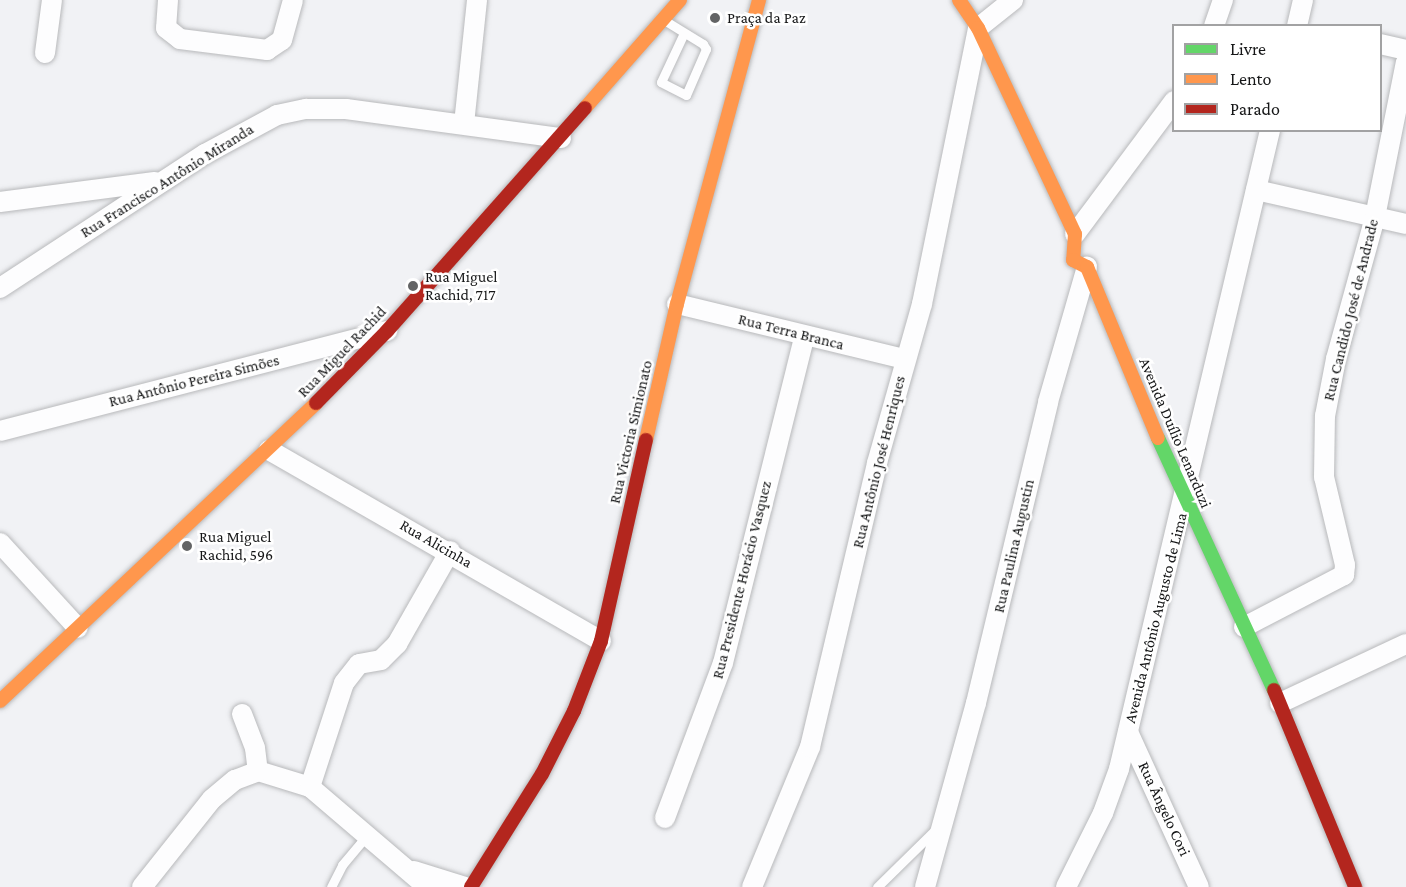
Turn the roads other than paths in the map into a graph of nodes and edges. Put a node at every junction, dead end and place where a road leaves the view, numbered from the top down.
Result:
1 (52, 0) edge
2 (168, 0) edge
3 (293, 0) edge
4 (477, 0) edge
5 (680, 0) edge
6 (759, 0) edge
7 (959, 0) edge
8 (1013, 0) edge
9 (1223, 0) edge
10 (1303, 0) edge
11 (663, 20) junction
12 (1215, 24) edge
13 (1301, 24) edge
14 (978, 28) junction
15 (684, 33) junction
16 (1382, 44) edge
17 (1406, 50) edge
18 (45, 53) dead end
19 (1406, 62) edge
20 (1172, 102) edge
21 (464, 124) junction
22 (1270, 132) edge
23 (561, 138) junction
24 (161, 182) junction
25 (1256, 190) junction
26 (0, 202) edge
27 (1375, 217) junction
28 (1406, 224) edge
29 (1075, 234) junction
30 (1087, 267) junction
31 (0, 288) edge
32 (677, 304) junction
33 (387, 331) junction
34 (804, 337) junction
35 (905, 359) junction
36 (0, 431) edge
37 (269, 450) junction
38 (1185, 502) junction
39 (0, 543) edge
40 (450, 552) junction
41 (1244, 627) junction
42 (78, 628) junction
43 (601, 641) junction
44 (1406, 644) edge
45 (0, 701) edge
46 (1280, 703) junction
47 (242, 714) dead end
48 (1128, 732) junction
49 (258, 771) junction
50 (310, 787) junction
51 (665, 818) dead end
52 (940, 825) junction
53 (368, 835) junction
54 (492, 854) joint
55 (409, 869) junction
56 (456, 885) edge
57 (142, 887) edge
58 (331, 887) edge
59 (427, 887) edge
60 (752, 887) edge
61 (877, 887) edge
62 (925, 887) edge
63 (1066, 887) edge
64 (1199, 887) edge
65 (1355, 887) edge

1 - 18 street
2 - 3 street
4 - 21 street
5 - 11 street, Rua Miguel Rachid
6 - 32 street, Rua Victoria Simionato
7 - 14 street, Avenida Duílio Lenarduzi
8 - 14 street
9 - 12 street
10 - 13 street
11 - 15 lane
11 - 23 street, Rua Miguel Rachid
14 - 29 street, Avenida Duílio Lenarduzi
14 - 35 street, Rua Antônio José Henriques
15 - 15 lane
16 - 17 street
19 - 27 street, Rua Candido José de Andrade
20 - 29 street
21 - 23 street, Rua Francisco Antônio Miranda
21 - 24 street, Rua Francisco Antônio Miranda
22 - 25 street, Avenida Antônio Augusto de Lima
23 - 33 street, Rua Miguel Rachid
24 - 26 street
24 - 31 street, Rua Francisco Antônio Miranda
25 - 27 street
25 - 38 street, Avenida Antônio Augusto de Lima
27 - 28 street
27 - 41 street, Rua Candido José de Andrade
29 - 30 street, Avenida Duílio Lenarduzi
30 - 38 street, Avenida Duílio Lenarduzi
30 - 52 street, Rua Paulina Augustin
32 - 34 street, Rua Terra Branca
32 - 43 street, Rua Victoria Simionato
33 - 36 street, Rua Antônio Pereira Simões
33 - 37 street, Rua Miguel Rachid
34 - 35 street, Rua Terra Branca
34 - 51 street, Rua Presidente Horácio Vasquez
35 - 60 street, Rua Antônio José Henriques
37 - 40 street, Rua Alicinha
37 - 42 street, Rua Miguel Rachid
38 - 41 street, Avenida Duílio Lenarduzi
38 - 48 street, Avenida Antônio Augusto de Lima
39 - 42 street
40 - 43 street, Rua Alicinha
40 - 50 street
41 - 46 street, Avenida Duílio Lenarduzi
42 - 45 street, Rua Miguel Rachid
43 - 54 street, Rua Victoria Simionato
44 - 46 street
46 - 65 street, Avenida Duílio Lenarduzi
47 - 49 street
48 - 63 street, Avenida Antônio Augusto de Lima
48 - 64 street, Rua Ângelo Cori
49 - 50 street
49 - 57 street
50 - 53 street
52 - 61 lane, Rua Paulina Augustin
52 - 62 street, Rua Paulina Augustin
53 - 55 street
53 - 58 lane
54 - 56 street
55 - 56 street
55 - 59 street

